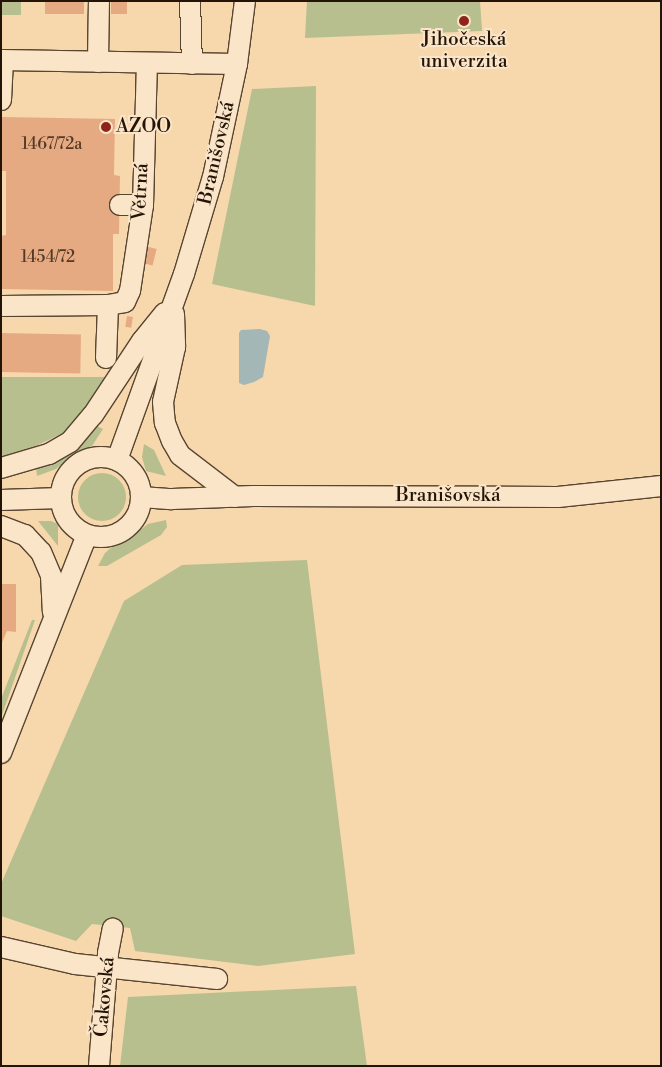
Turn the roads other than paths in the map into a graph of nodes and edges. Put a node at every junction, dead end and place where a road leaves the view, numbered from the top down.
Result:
1 (99, 1) edge
2 (190, 1) edge
3 (245, 1) edge
4 (2, 60) edge
5 (98, 62) junction
6 (147, 63) junction
7 (192, 64) junction
8 (237, 64) junction
9 (1, 100) edge
10 (143, 205) junction
11 (120, 206) dead end
12 (174, 302) junction
13 (108, 305) junction
14 (1, 306) edge
15 (106, 358) dead end
16 (117, 460) junction
17 (1, 468) edge
18 (661, 486) edge
19 (235, 496) junction
20 (141, 497) junction
21 (61, 498) junction
22 (1, 500) edge
23 (1, 526) edge
24 (87, 535) junction
25 (54, 618) junction
26 (1, 753) edge
27 (113, 928) dead end
28 (1, 947) edge
29 (108, 968) junction
30 (217, 979) dead end
31 (99, 1066) edge

1 - 5 street
2 - 7 street
3 - 8 street, Branišovská
4 - 5 street
4 - 9 street
5 - 6 street
6 - 7 street
6 - 10 street, Větrná
7 - 8 street
8 - 12 street, Branišovská
10 - 11 street
10 - 13 street, Větrná
12 - 16 street, Branišovská
12 - 17 street, Branišovská
12 - 19 street, Branišovská
13 - 14 street, Větrná
13 - 15 street
16 - 20 street
16 - 21 street
18 - 19 street, Branišovská
19 - 20 street, Branišovská
20 - 24 street
21 - 22 street
21 - 24 street
23 - 25 street
24 - 25 street
25 - 26 street
27 - 29 street, Čakovská
28 - 29 street
29 - 30 street
29 - 31 street, Čakovská

